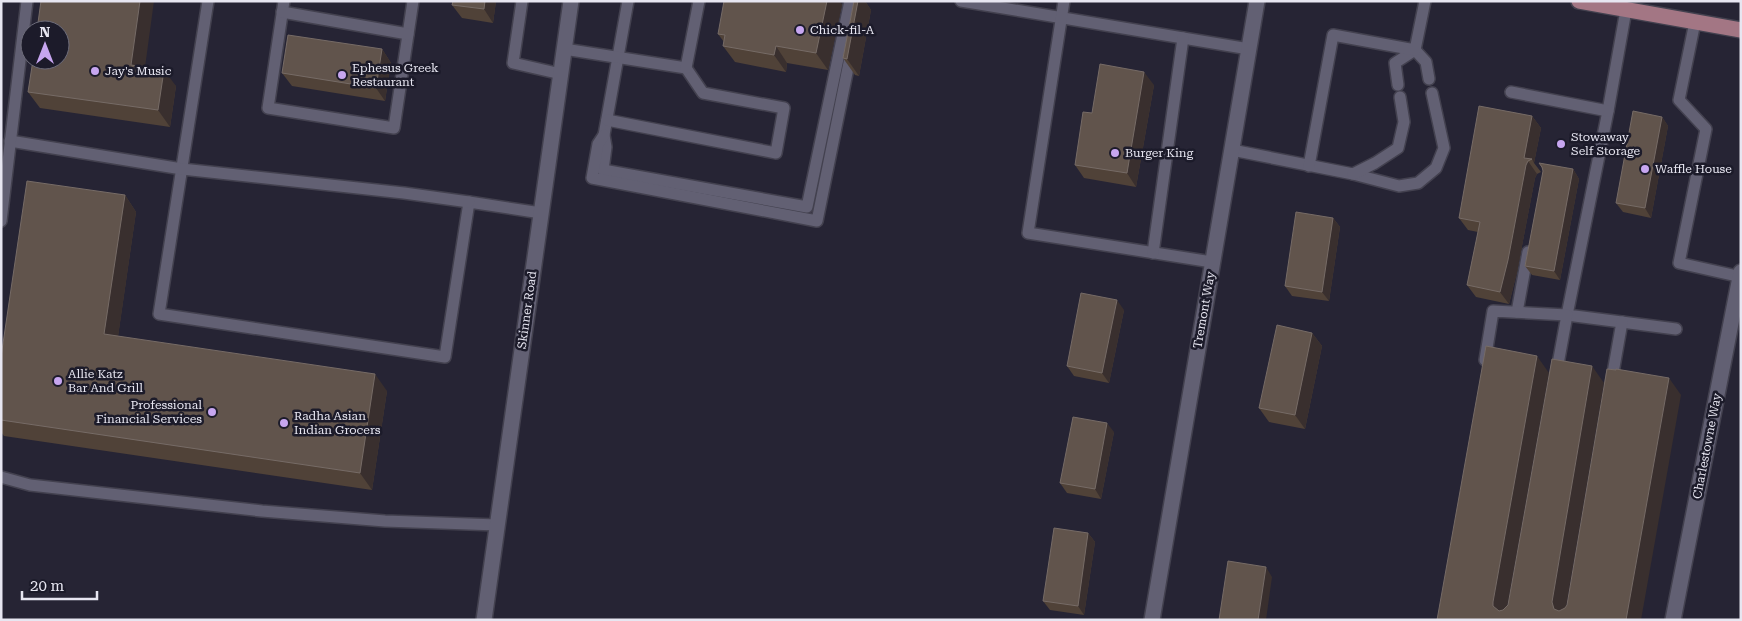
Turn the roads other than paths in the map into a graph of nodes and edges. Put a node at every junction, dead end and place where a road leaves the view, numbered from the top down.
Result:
1 (27, 1) edge
2 (208, 1) edge
3 (413, 1) edge
4 (522, 1) edge
5 (571, 1) edge
6 (628, 1) edge
7 (699, 1) edge
8 (850, 1) edge
9 (961, 1) edge
10 (1064, 1) edge
11 (1257, 1) edge
12 (1425, 1) edge
13 (1584, 2) edge
14 (283, 6) edge
15 (1626, 10) junction
16 (1062, 18) junction
17 (1695, 22) junction
18 (1741, 30) edge
19 (408, 34) junction
20 (1183, 38) junction
21 (854, 41) edge
22 (1249, 49) junction
23 (564, 50) junction
24 (1415, 50) junction
25 (618, 57) junction
26 (686, 68) junction
27 (561, 74) junction
28 (1429, 79) dead end
29 (1511, 92) dead end
30 (1432, 93) dead end
31 (1608, 111) junction
32 (607, 120) junction
33 (604, 135) junction
34 (10, 141) junction
35 (1232, 150) junction
36 (1309, 166) junction
37 (182, 169) junction
38 (1353, 174) junction
39 (469, 202) junction
40 (541, 212) junction
41 (1, 222) edge
42 (1531, 236) edge
43 (1153, 253) junction
44 (1212, 262) junction
45 (1740, 275) edge
46 (1516, 312) junction
47 (1567, 315) junction
48 (1622, 322) junction
49 (1676, 329) dead end
50 (1484, 369) edge
51 (1554, 384) edge
52 (1609, 399) edge
53 (1, 478) edge
54 (497, 525) junction
55 (484, 620) edge
56 (1152, 620) edge
57 (1673, 620) edge

1 - 34 lane
2 - 37 lane
3 - 19 lane
4 - 27 lane
5 - 23 street, Skinner Road
6 - 25 lane
7 - 26 lane
8 - 33 lane
9 - 16 lane
10 - 16 lane
11 - 22 street, Tremont Way
12 - 24 lane
13 - 15 main road
14 - 19 lane
14 - 19 lane
15 - 17 main road
15 - 31 lane
16 - 20 lane
16 - 43 lane
17 - 18 main road
17 - 45 lane
20 - 22 lane
20 - 43 lane
21 - 33 lane
22 - 35 street, Tremont Way
23 - 25 lane
23 - 27 street, Skinner Road
24 - 28 lane
24 - 36 lane
24 - 38 lane
25 - 26 lane
25 - 32 lane
26 - 32 lane
27 - 40 street, Skinner Road
29 - 31 lane
30 - 38 lane
31 - 47 lane
32 - 33 lane
34 - 37 lane
34 - 41 lane
35 - 36 lane
35 - 44 street, Tremont Way
36 - 38 lane
37 - 39 lane
37 - 39 lane
39 - 40 lane
40 - 54 street, Skinner Road
42 - 46 lane
43 - 44 lane
44 - 56 street, Tremont Way
45 - 57 street, Charlestowne Way
46 - 47 lane
46 - 50 lane
47 - 48 lane
47 - 51 lane
48 - 49 lane
48 - 52 lane
53 - 54 lane
54 - 55 street, Skinner Road

